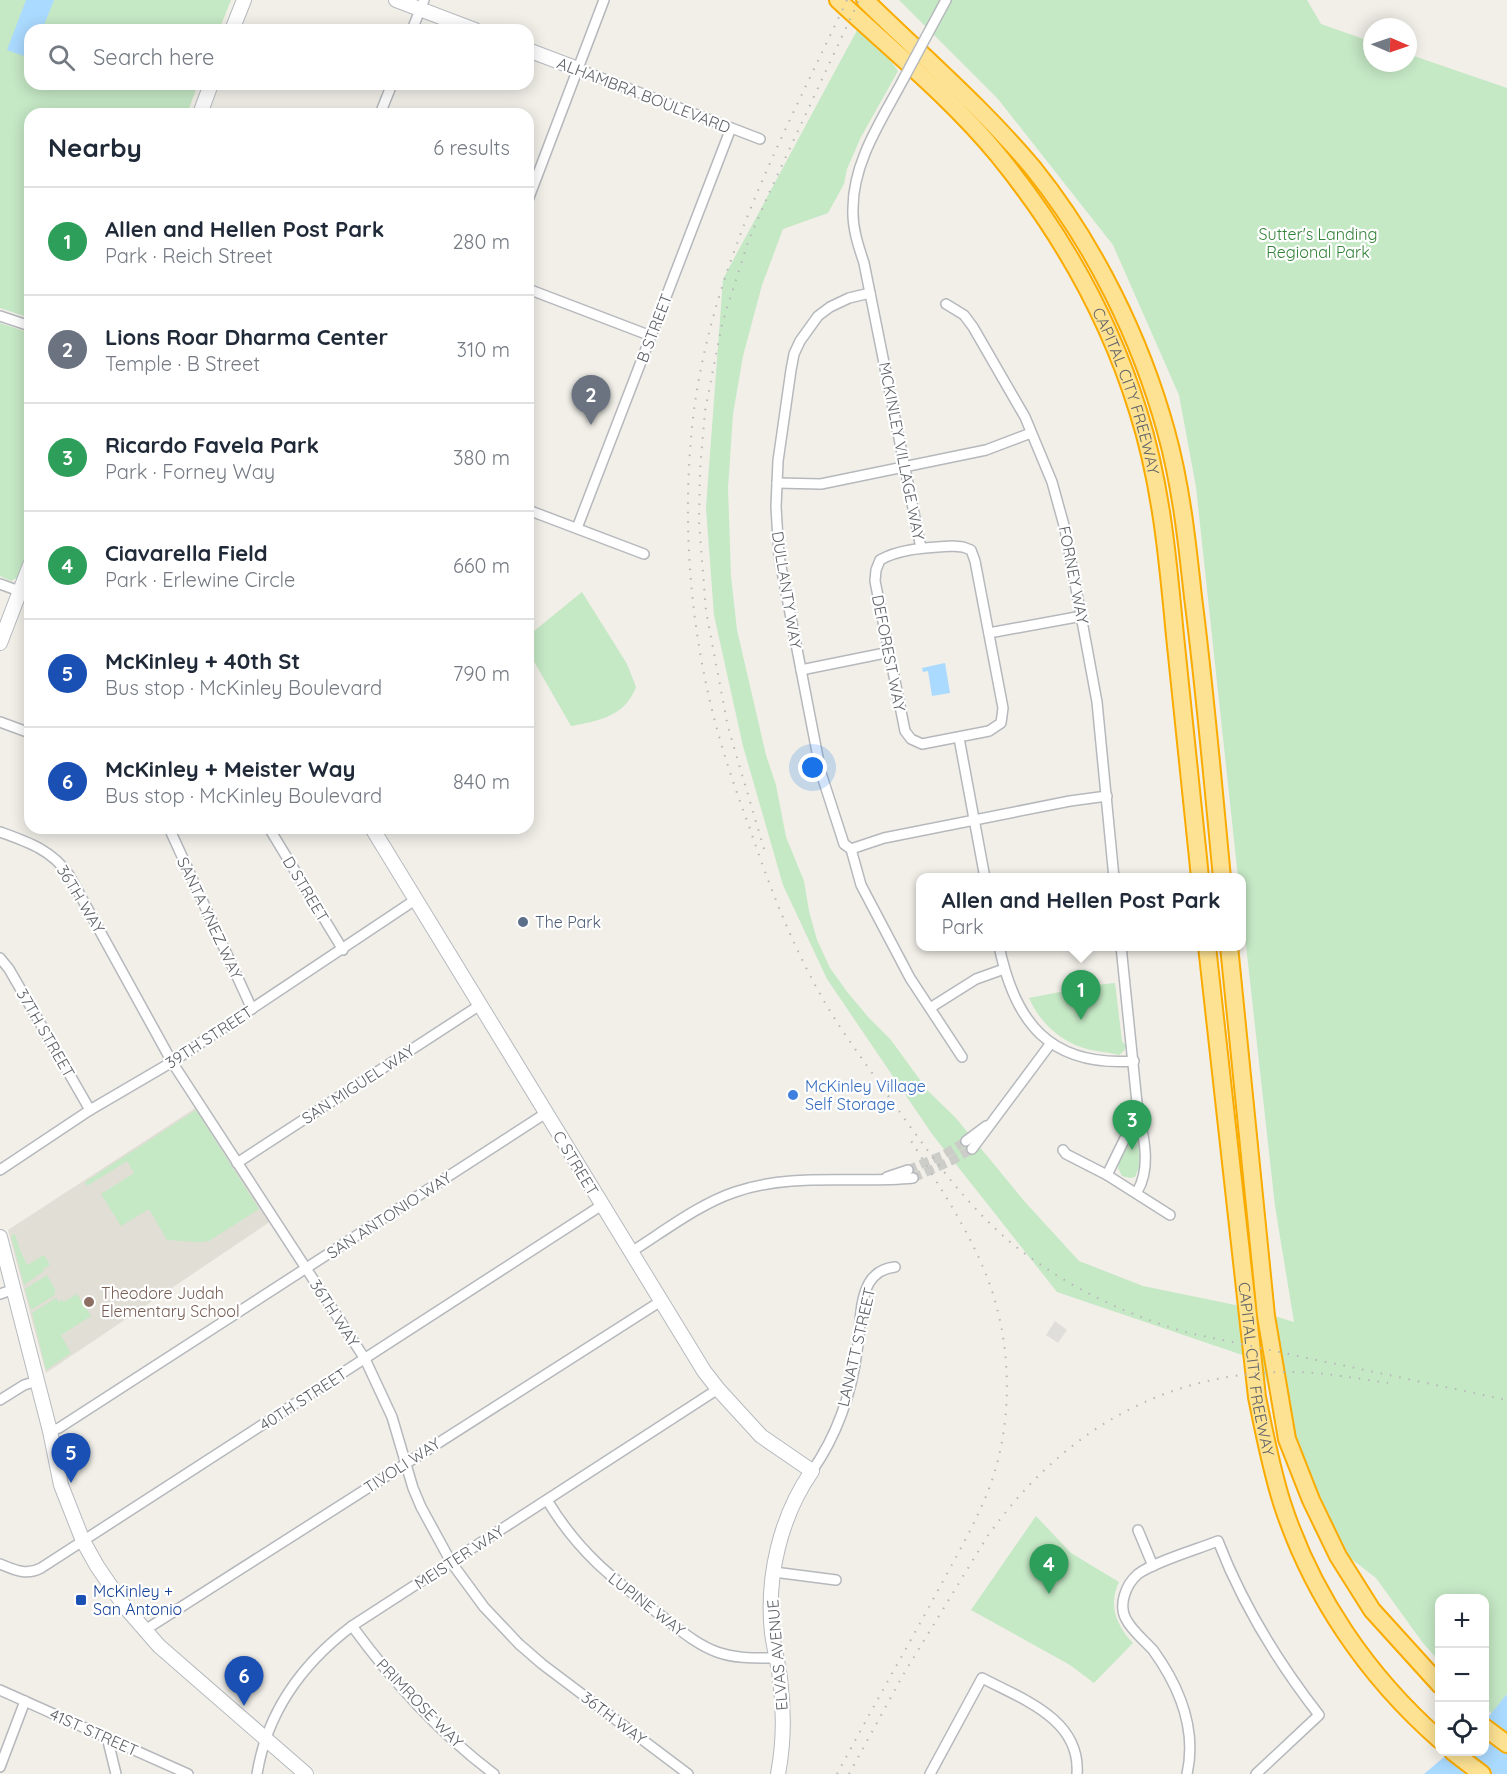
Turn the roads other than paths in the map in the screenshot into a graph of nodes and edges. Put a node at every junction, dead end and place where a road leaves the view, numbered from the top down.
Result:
1 (244, 0) edge
2 (396, 0) edge
3 (604, 0) edge
4 (838, 0) edge
5 (866, 0) edge
6 (946, 0) edge
7 (422, 5) edge
8 (234, 24) edge
9 (414, 24) edge
10 (462, 24) edge
11 (534, 52) edge
12 (578, 69) junction
13 (210, 90) edge
14 (390, 90) edge
15 (202, 108) edge
16 (382, 108) edge
17 (731, 128) junction
18 (760, 139) dead end
19 (534, 184) edge
20 (534, 291) edge
21 (870, 293) junction
22 (946, 304) dead end
23 (0, 316) edge
24 (24, 324) edge
25 (651, 336) junction
26 (1031, 433) junction
27 (904, 466) junction
28 (777, 483) junction
29 (534, 512) edge
30 (577, 528) junction
31 (921, 548) junction
32 (644, 554) dead end
33 (0, 584) edge
34 (24, 593) edge
35 (24, 595) edge
36 (1082, 616) junction
37 (989, 633) junction
38 (0, 643) edge
39 (890, 652) junction
40 (801, 670) junction
41 (0, 722) edge
42 (24, 731) edge
43 (959, 738) junction
44 (1107, 796) junction
45 (974, 820) junction
46 (0, 832) edge
47 (172, 834) edge
48 (273, 834) edge
49 (376, 834) edge
50 (851, 849) junction
51 (984, 873) edge
52 (1114, 873) edge
53 (1199, 873) edge
54 (1222, 873) edge
55 (415, 900) junction
56 (344, 950) junction
57 (1000, 951) edge
58 (1122, 951) edge
59 (1208, 951) edge
60 (1230, 951) edge
61 (0, 958) edge
62 (1004, 969) junction
63 (480, 1005) junction
64 (930, 1008) junction
65 (252, 1009) junction
66 (1051, 1043) junction
67 (962, 1057) dead end
68 (1134, 1060) junction
69 (172, 1062) junction
70 (1137, 1102) junction
71 (90, 1110) junction
72 (546, 1113) junction
73 (969, 1145) tunnel mouth
74 (1063, 1150) dead end
75 (237, 1163) junction
76 (0, 1170) edge
77 (911, 1174) tunnel mouth
78 (1107, 1174) junction
79 (1137, 1192) junction
80 (602, 1205) junction
81 (1170, 1215) dead end
82 (0, 1237) edge
83 (631, 1252) junction
84 (895, 1267) dead end
85 (306, 1269) junction
86 (14, 1289) junction
87 (0, 1293) edge
88 (660, 1301) junction
89 (365, 1359) junction
90 (37, 1381) junction
91 (718, 1389) junction
92 (0, 1400) edge
93 (50, 1431) junction
94 (405, 1463) junction
95 (812, 1471) junction
96 (547, 1500) junction
97 (1138, 1530) dead end
98 (84, 1541) junction
99 (451, 1562) junction
100 (0, 1563) edge
101 (1153, 1566) junction
102 (774, 1572) junction
103 (836, 1580) dead end
104 (352, 1626) junction
105 (145, 1630) junction
106 (777, 1658) junction
107 (1435, 1681) edge
108 (0, 1689) edge
109 (25, 1701) junction
110 (1489, 1730) edge
111 (1435, 1735) edge
112 (106, 1737) junction
113 (266, 1739) junction
114 (1507, 1744) edge
115 (1459, 1756) edge
116 (0, 1767) edge
117 (116, 1774) edge
118 (188, 1774) edge
119 (257, 1774) edge
120 (306, 1774) edge
121 (494, 1774) edge
122 (688, 1774) edge
123 (778, 1774) edge
124 (930, 1774) edge
125 (1077, 1774) edge
126 (1187, 1774) edge
127 (1256, 1774) edge
128 (1482, 1774) edge

1 - 8 street
2 - 7 street
3 - 12 street
4 - 53 highway, CAPITAL CITY FREEWAY
5 - 54 highway, CAPITAL CITY FREEWAY
6 - 21 street, MCKINLEY VILLAGE WAY, bridge
7 - 9 street
7 - 10 street
11 - 12 street, ALHAMBRA BOULEVARD
12 - 17 street, ALHAMBRA BOULEVARD
12 - 19 street
13 - 15 street
14 - 16 street
17 - 18 street, ALHAMBRA BOULEVARD
17 - 25 street, B STREET
20 - 25 street
21 - 27 street, MCKINLEY VILLAGE WAY
21 - 28 street, DULLANTY WAY
22 - 26 street, FORNEY WAY
23 - 24 street
25 - 30 street, B STREET
26 - 27 street
26 - 36 street, FORNEY WAY
27 - 28 street
27 - 31 street, MCKINLEY VILLAGE WAY
28 - 40 street, DULLANTY WAY
29 - 30 street
30 - 32 street
31 - 37 street, MCKINLEY VILLAGE WAY
31 - 39 street, DEFOREST WAY
33 - 34 street
35 - 38 street
36 - 37 street
36 - 44 street, FORNEY WAY
37 - 43 street, MCKINLEY VILLAGE WAY
39 - 40 street
39 - 43 street, DEFOREST WAY
40 - 50 street, DULLANTY WAY
41 - 42 street
43 - 45 street
44 - 45 street
44 - 52 street, FORNEY WAY
45 - 50 street
45 - 51 street
46 - 69 street, 36TH WAY
47 - 65 street, SANTA YNEZ WAY
48 - 56 street, D STREET
49 - 55 street, C STREET
50 - 64 street, DULLANTY WAY
55 - 56 street, 39TH STREET
55 - 63 street, C STREET
56 - 65 street, 39TH STREET
57 - 62 street
58 - 68 street
59 - 111 highway, CAPITAL CITY FREEWAY
60 - 107 highway, CAPITAL CITY FREEWAY
61 - 71 street, 37TH STREET
62 - 64 street
62 - 66 street
63 - 72 street, C STREET
63 - 75 street, SAN MIGUEL WAY
64 - 67 street, DULLANTY WAY
65 - 69 street, 39TH STREET
66 - 68 street
66 - 73 street
68 - 70 street
69 - 71 street, 39TH STREET
69 - 75 street, 36TH WAY
70 - 78 street
70 - 79 street
71 - 76 street, 39TH STREET
72 - 80 street, C STREET
72 - 85 street, SAN ANTONIO WAY
74 - 78 street
75 - 85 street, 36TH WAY
77 - 83 street
78 - 79 street
79 - 81 street
80 - 83 street, C STREET
80 - 89 street, 40TH STREET
82 - 86 street
83 - 88 street, C STREET
84 - 95 street, LANATT STREET
85 - 89 street, 36TH WAY
85 - 93 street, SAN ANTONIO WAY
86 - 87 street
86 - 90 street
88 - 91 street, C STREET
88 - 94 street, TIVOLI WAY
89 - 94 street, 36TH WAY
89 - 98 street, 40TH STREET
90 - 92 street
90 - 93 street
91 - 95 street, C STREET
91 - 96 street, MEISTER WAY
93 - 98 street
94 - 99 street, 36TH WAY
94 - 105 street, TIVOLI WAY
95 - 102 street, ELVAS AVENUE
96 - 99 street, MEISTER WAY
96 - 106 street, LUPINE WAY
97 - 101 street
98 - 100 street, 40TH STREET
98 - 105 street
99 - 104 street, MEISTER WAY
99 - 122 street, 36TH WAY
101 - 126 street
101 - 127 street
102 - 103 street
102 - 106 street, ELVAS AVENUE
104 - 113 street, MEISTER WAY
104 - 121 street, PRIMROSE WAY
105 - 113 street
106 - 123 street, ELVAS AVENUE
108 - 109 street, 41ST STREET
109 - 112 street, 41ST STREET
109 - 116 street
110 - 114 highway
112 - 117 street
112 - 118 street, 41ST STREET
113 - 119 street, MEISTER WAY
113 - 120 street
115 - 128 highway
124 - 125 street

